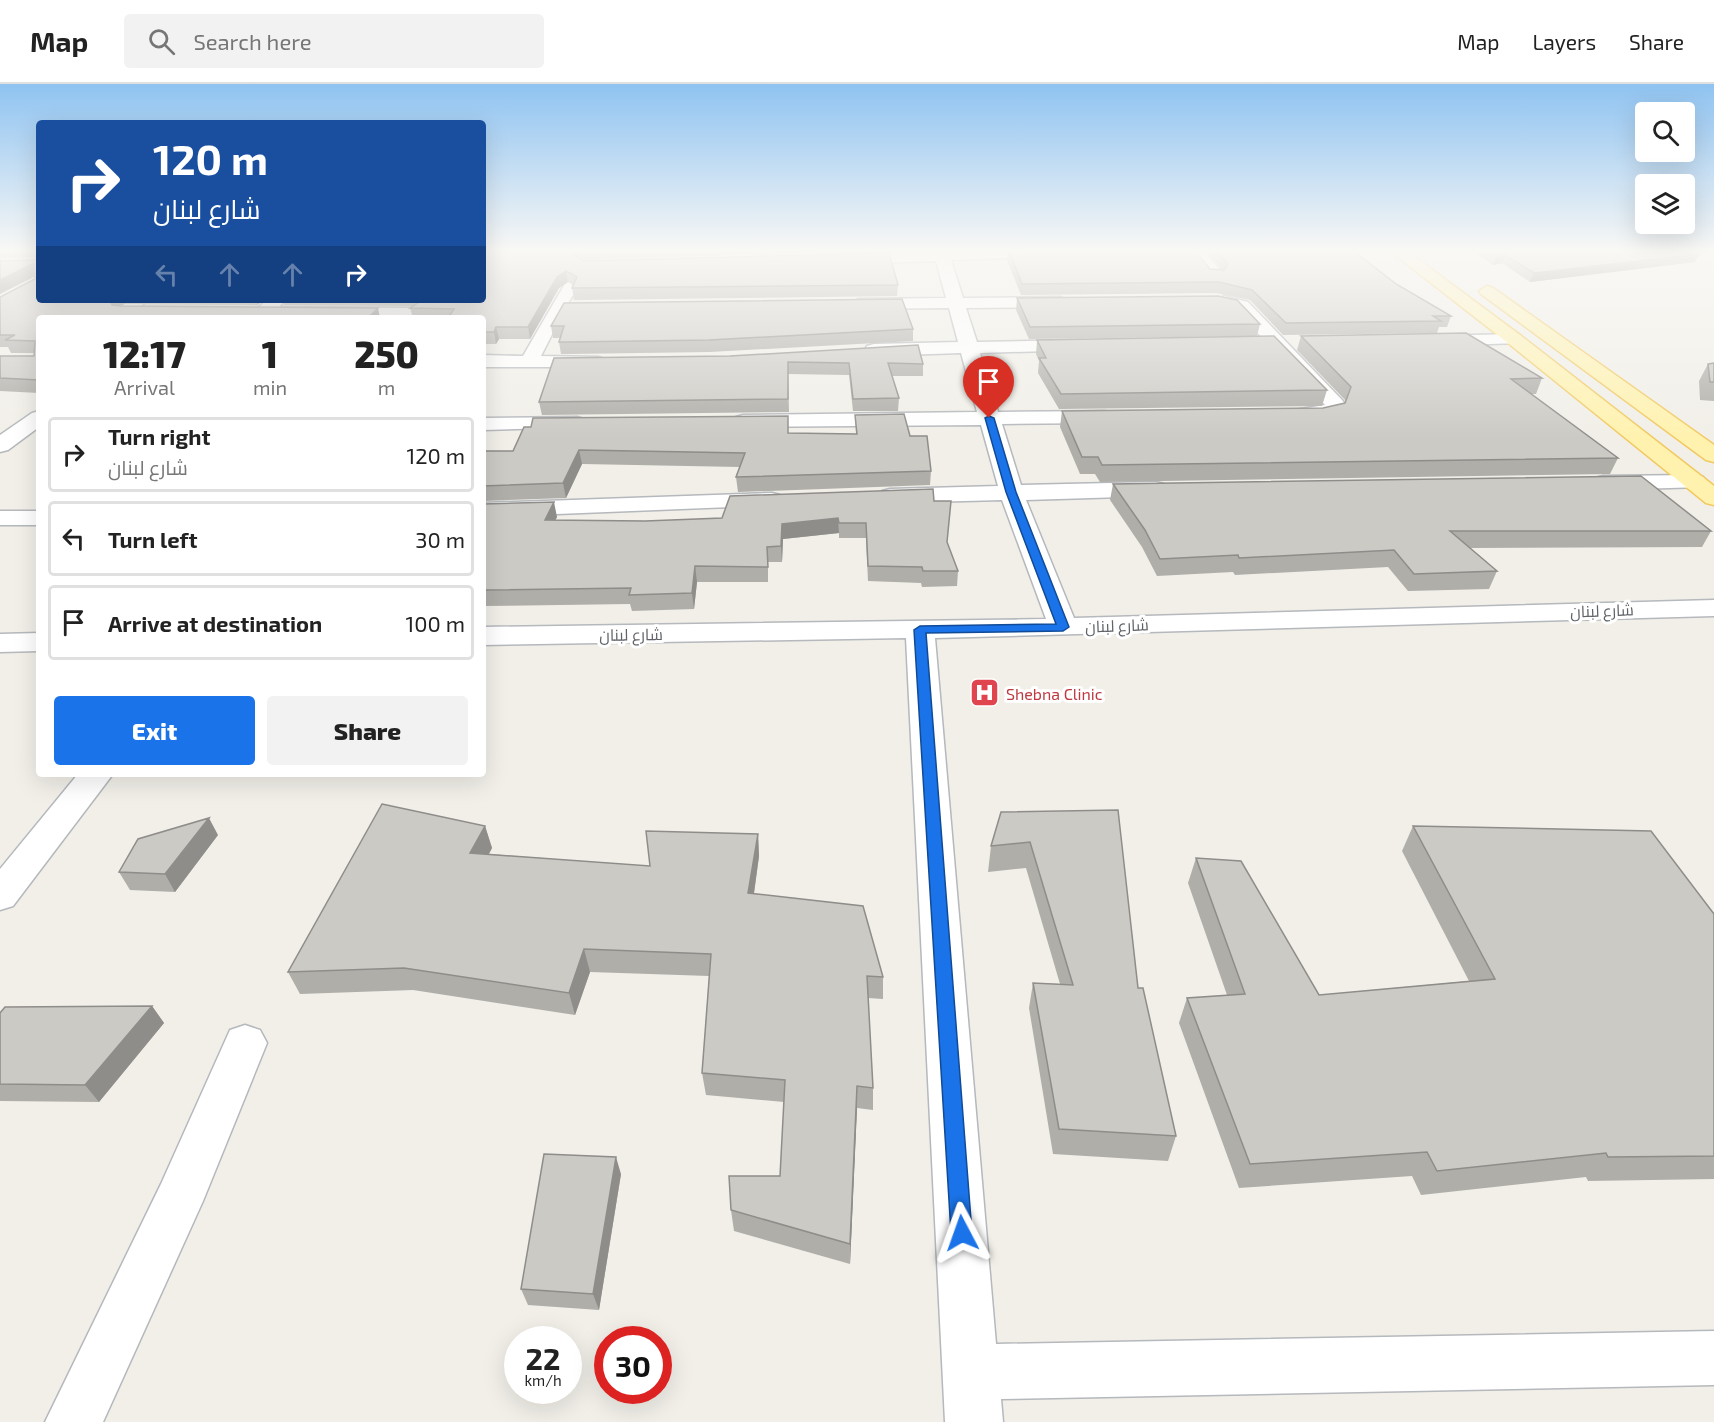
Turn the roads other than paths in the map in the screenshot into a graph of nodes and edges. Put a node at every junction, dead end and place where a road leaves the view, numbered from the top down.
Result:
1 (555, 313) edge
2 (959, 313) edge
3 (1249, 313) edge
4 (1480, 313) edge
5 (1518, 313) edge
6 (1514, 339) junction
7 (1419, 341) edge
8 (1277, 343) junction
9 (1300, 343) edge
10 (1253, 344) edge
11 (1103, 345) edge
12 (968, 348) junction
13 (857, 351) edge
14 (530, 360) junction
15 (486, 361) edge
16 (621, 362) edge
17 (1271, 415) edge
18 (1130, 417) edge
19 (989, 418) junction
20 (720, 421) edge
21 (36, 422) edge
22 (601, 423) edge
23 (486, 424) edge
24 (0, 445) edge
25 (1714, 455) edge
26 (1695, 482) junction
27 (1578, 483) edge
28 (1177, 489) edge
29 (1011, 492) junction
30 (870, 497) edge
31 (1714, 498) edge
32 (800, 499) edge
33 (486, 510) edge
34 (0, 518) edge
35 (36, 518) edge
36 (1714, 608) edge
37 (1063, 627) junction
38 (920, 630) junction
39 (486, 636) edge
40 (36, 642) edge
41 (0, 643) edge
42 (94, 777) edge
43 (0, 896) edge
44 (245, 1043) dead end
45 (1714, 1358) edge
46 (973, 1397) edge
47 (74, 1422) edge

1 - 14 street
2 - 12 street
3 - 8 street
4 - 6 main road
5 - 25 main road
6 - 7 street
6 - 26 main road
8 - 9 street
8 - 10 street
8 - 17 street
11 - 12 street
12 - 13 street
12 - 19 street
14 - 15 street
14 - 16 street
18 - 19 street
19 - 20 street
19 - 29 street
21 - 24 street
22 - 23 street
26 - 27 street
26 - 31 main road
28 - 29 street
29 - 30 street
29 - 37 street
32 - 33 street
34 - 35 street
36 - 37 street, شارع لبنان
37 - 38 street, شارع لبنان
38 - 39 street, شارع لبنان
38 - 46 street
40 - 41 street
42 - 43 street
44 - 47 street
45 - 46 street

